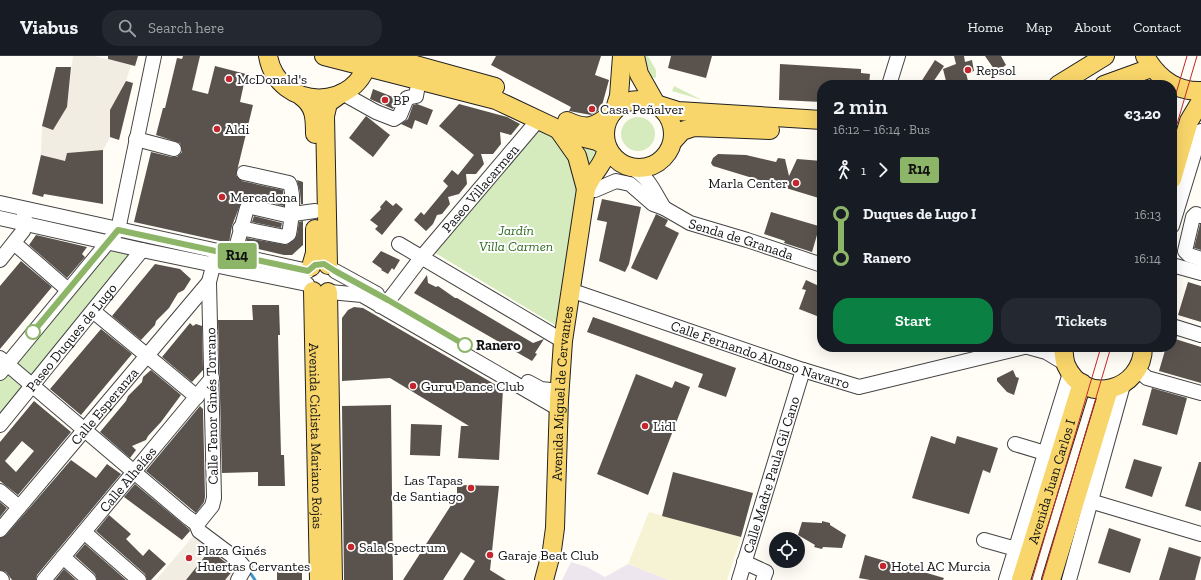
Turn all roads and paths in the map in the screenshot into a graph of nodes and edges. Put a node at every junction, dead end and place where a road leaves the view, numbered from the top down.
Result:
1 (154, 56) edge
2 (264, 56) edge
3 (324, 56) edge
4 (383, 56) edge
5 (622, 56) edge
6 (635, 56) edge
7 (898, 56) edge
8 (1105, 56) edge
9 (368, 61) edge
10 (271, 64) edge
11 (1152, 71) edge
12 (891, 80) edge
13 (1066, 80) edge
14 (1121, 80) edge
15 (1164, 80) edge
16 (425, 81) junction
17 (1177, 87) edge
18 (1201, 91) edge
19 (342, 93) junction
20 (301, 96) junction
21 (1201, 101) edge
22 (656, 104) junction
23 (613, 111) junction
24 (538, 119) junction
25 (817, 120) edge
26 (558, 129) junction
27 (1201, 131) edge
28 (817, 132) edge
29 (673, 141) junction
30 (136, 143) junction
31 (607, 147) junction
32 (168, 151) dead end
33 (1177, 162) edge
34 (632, 168) junction
35 (244, 173) dead end
36 (591, 190) junction
37 (0, 203) edge
38 (21, 208) junction
39 (664, 208) junction
40 (1177, 210) edge
41 (315, 211) junction
42 (291, 215) junction
43 (1201, 216) edge
44 (0, 218) edge
45 (26, 224) junction
46 (240, 228) junction
47 (118, 230) junction
48 (138, 234) junction
49 (107, 242) junction
50 (14, 243) junction
51 (399, 244) dead end
52 (142, 250) junction
53 (217, 251) junction
54 (234, 255) junction
55 (421, 258) junction
56 (1201, 259) edge
57 (0, 260) edge
58 (817, 262) edge
59 (212, 265) junction
60 (1177, 266) edge
61 (332, 268) junction
62 (1201, 273) edge
63 (209, 282) junction
64 (316, 283) junction
65 (68, 290) junction
66 (570, 290) junction
67 (384, 303) junction
68 (93, 311) junction
69 (1177, 328) edge
70 (1201, 335) edge
71 (563, 341) junction
72 (1003, 352) edge
73 (1046, 352) edge
74 (1143, 352) edge
75 (146, 356) junction
76 (2, 365) edge
77 (1070, 367) edge
78 (803, 370) junction
79 (1138, 370) junction
80 (212, 378) junction
81 (32, 385) junction
82 (1116, 387) junction
83 (559, 391) junction
84 (1201, 393) edge
85 (196, 397) junction
86 (559, 409) junction
87 (0, 425) edge
88 (85, 430) junction
89 (1015, 444) dead end
90 (1045, 453) junction
91 (136, 471) junction
92 (0, 491) edge
93 (1090, 501) junction
94 (19, 507) junction
95 (197, 522) junction
96 (0, 530) edge
97 (84, 532) junction
98 (1201, 534) edge
99 (984, 540) dead end
100 (1016, 549) junction
101 (63, 557) junction
102 (744, 562) junction
103 (0, 578) edge
104 (2, 580) edge
105 (44, 580) edge
106 (89, 580) edge
107 (139, 580) edge
108 (238, 580) edge
109 (319, 580) edge
110 (333, 580) edge
111 (544, 580) edge
112 (739, 580) edge
113 (763, 580) edge
114 (1006, 580) edge
115 (1021, 580) edge
116 (1051, 580) edge
117 (1069, 580) edge

1 - 30 street
2 - 10 street
3 - 9 main road
4 - 23 main road
5 - 23 main road
6 - 22 main road
7 - 12 street
8 - 13 main road
9 - 16 main road
9 - 19 main road
10 - 20 main road
11 - 14 main road
11 - 15 main road
16 - 19 street
16 - 24 main road
17 - 18 main road
19 - 20 main road
19 - 61 main road
20 - 41 main road, Avenida Ciclista Mariano Rojas
21 - 33 main road
22 - 23 main road
22 - 25 main road
22 - 29 main road
23 - 31 main road
24 - 26 main road
24 - 55 street, Paseo Villacarmen
26 - 31 main road
26 - 36 main road
27 - 40 street
28 - 29 main road
29 - 34 main road
30 - 32 street
30 - 47 street
31 - 34 main road
31 - 36 main road, Avenida Miguel de Cervantes
34 - 36 main road, Avenida Miguel de Cervantes
34 - 39 street
35 - 42 street
36 - 39 street, Senda de Granada
36 - 66 main road, Avenida Miguel de Cervantes
37 - 38 street
38 - 45 street
38 - 47 street
39 - 58 street, Senda de Granada
41 - 42 street
41 - 64 main road, Avenida Ciclista Mariano Rojas
42 - 46 street
42 - 46 street
43 - 56 street
44 - 45 street
45 - 49 street
45 - 50 street
46 - 54 street
47 - 48 street
47 - 49 street
48 - 52 street
48 - 53 street
49 - 52 street
49 - 65 street
50 - 57 street
50 - 65 street
51 - 55 street
52 - 59 street
52 - 68 street, Paseo Duques de Lugo
53 - 54 street
53 - 59 street, Calle Tenor Ginés Torrano
54 - 64 street
55 - 67 street, Paseo Villacarmen
55 - 71 street
59 - 63 street, Calle Tenor Ginés Torrano
59 - 64 street
60 - 62 street
61 - 64 main road
61 - 64 main road
61 - 67 street
63 - 75 street, Calle Esperanza
63 - 80 street, Calle Tenor Ginés Torrano
64 - 67 street
64 - 109 main road, Avenida Ciclista Mariano Rojas
64 - 110 main road, Avenida Ciclista Mariano Rojas
65 - 76 street
66 - 71 main road, Avenida Miguel de Cervantes
66 - 78 street, Calle Fernando Alonso Navarro
67 - 83 street
67 - 86 street
68 - 75 street
68 - 81 street, Paseo Duques de Lugo
69 - 70 street
71 - 83 main road, Avenida Miguel de Cervantes
72 - 78 street, Calle Fernando Alonso Navarro
73 - 77 street
74 - 79 main road
75 - 85 street
75 - 88 street, Calle Esperanza
76 - 81 street
77 - 82 main road
77 - 90 street
77 - 115 main road, Avenida Juan Carlos I
78 - 102 street, Calle Madre Paula Gil Cano
79 - 82 main road, Avenida Juan Carlos I
79 - 84 street
80 - 85 street, Calle Alhelíes
80 - 95 street, Calle Tenor Ginés Torrano
81 - 87 street, Paseo Duques de Lugo
81 - 88 street
82 - 93 street, Avenida Juan Carlos I
82 - 116 main road, Avenida Juan Carlos I
83 - 86 main road, Avenida Miguel de Cervantes
85 - 91 street, Calle Alhelíes
86 - 111 main road, Avenida Miguel de Cervantes
88 - 91 street
88 - 94 street, Calle Esperanza
89 - 90 street
90 - 100 street
91 - 95 street
91 - 97 street, Calle Alhelíes
92 - 94 street
93 - 98 street
93 - 117 street, Avenida Juan Carlos I
94 - 96 street, Calle Esperanza
95 - 108 street
97 - 101 street, Calle Alhelíes
97 - 107 street
99 - 100 street
100 - 114 street
101 - 105 street, Calle Alhelíes
101 - 106 street
102 - 112 street, Calle Madre Paula Gil Cano
102 - 113 street
103 - 104 street

